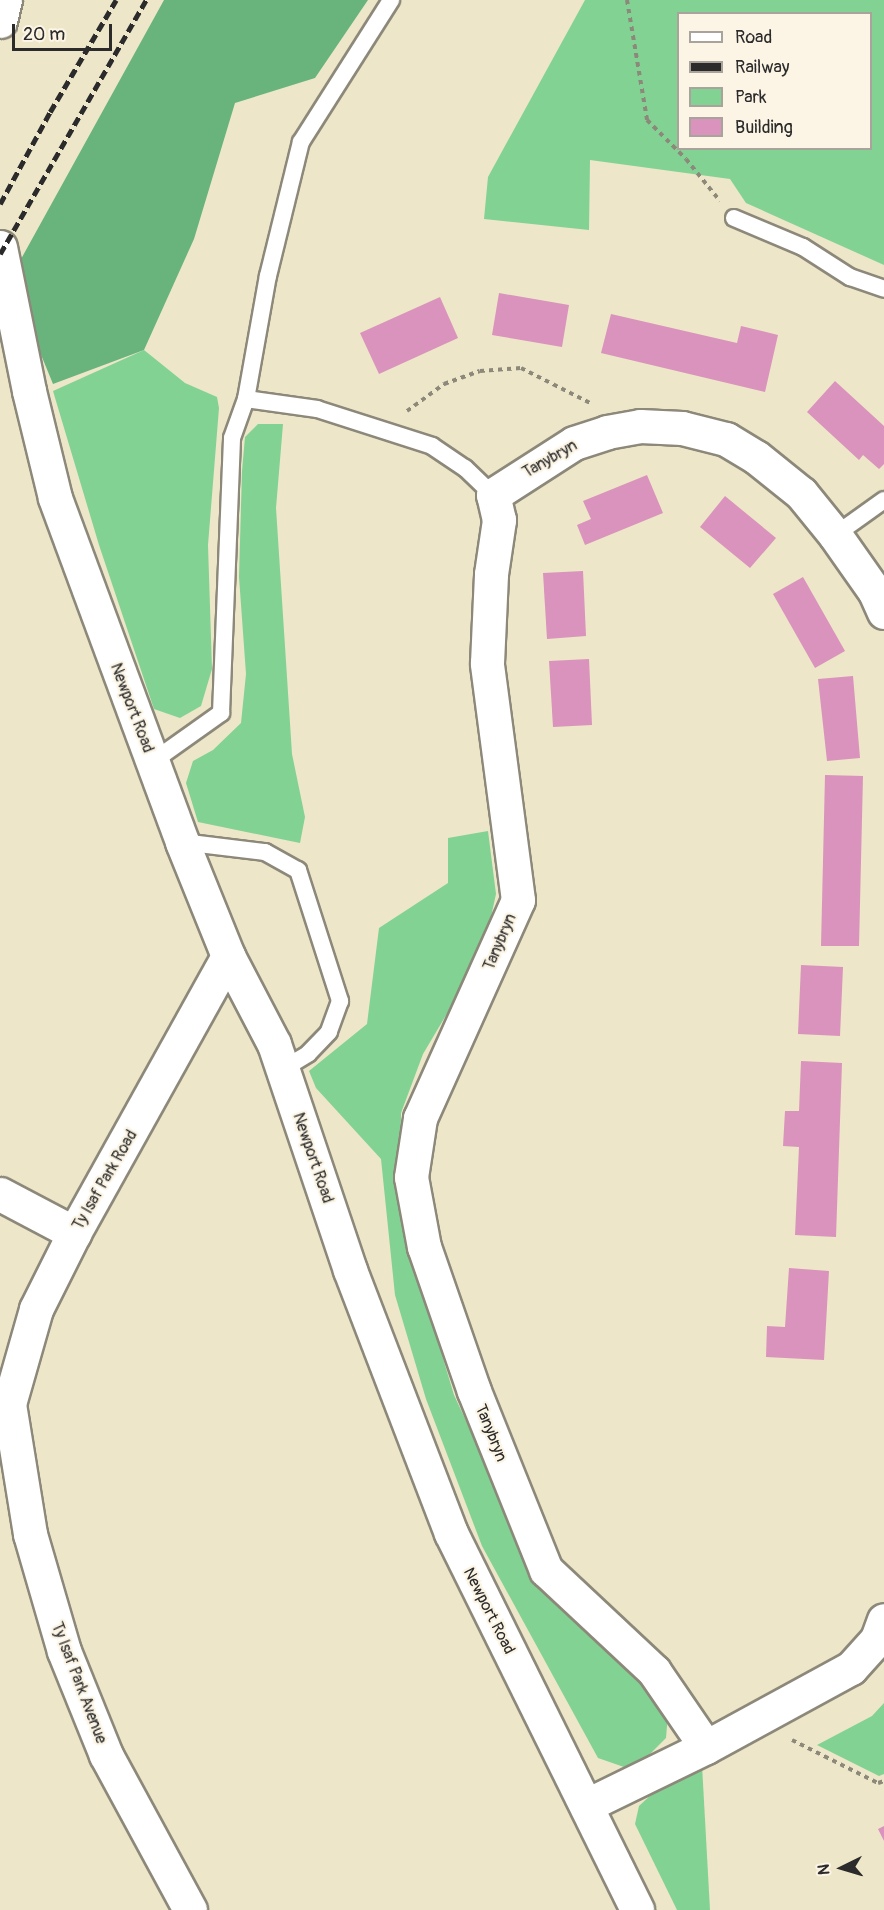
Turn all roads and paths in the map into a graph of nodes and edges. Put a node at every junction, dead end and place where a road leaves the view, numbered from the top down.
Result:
1 (5, 0) edge
2 (391, 0) edge
3 (627, 0) edge
4 (0, 21) edge
5 (677, 149) edge
6 (678, 150) edge
7 (734, 218) joint
8 (0, 248) edge
9 (884, 289) edge
10 (246, 399) junction
11 (628, 428) junction
12 (391, 433) junction
13 (493, 495) junction
14 (884, 500) edge
15 (835, 535) junction
16 (884, 612) edge
17 (152, 762) junction
18 (182, 842) junction
19 (228, 956) junction
20 (283, 1069) junction
21 (0, 1194) edge
22 (74, 1233) junction
23 (3, 1405) edge
24 (884, 1620) edge
25 (754, 1720) junction
26 (706, 1747) junction
27 (884, 1781) edge
28 (586, 1805) junction
29 (190, 1910) edge
30 (637, 1910) edge

1 - 4 street
2 - 10 lane
3 - 5 path
6 - 7 path
7 - 9 lane
8 - 17 street, Newport Road
10 - 12 lane
10 - 17 lane
11 - 12 path
11 - 13 street, Tanybryn
11 - 15 street, Tanybryn
12 - 13 lane
13 - 26 street, Tanybryn
14 - 15 lane
15 - 16 street, Tanybryn
17 - 18 street, Newport Road
18 - 19 street, Newport Road
18 - 20 lane
19 - 20 street, Newport Road
19 - 22 street, Ty Isaf Park Road
20 - 28 street, Newport Road
21 - 22 street
22 - 23 street, Ty Isaf Park Road
23 - 29 street, Ty Isaf Park Avenue
24 - 25 street
25 - 26 street
25 - 27 path
26 - 28 street
28 - 30 street, Newport Road

